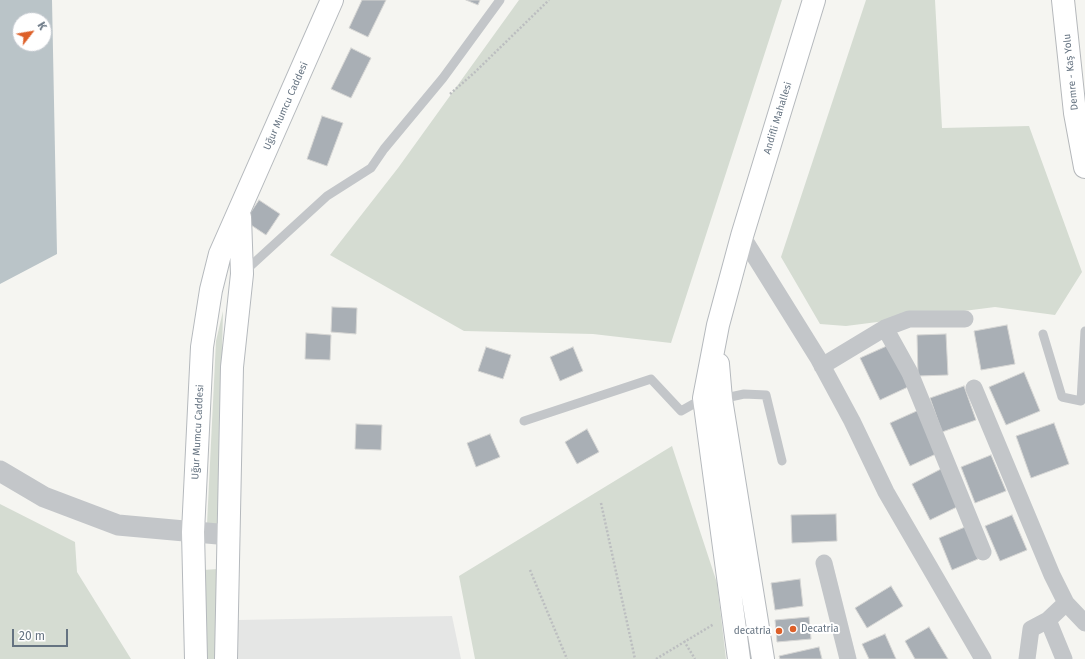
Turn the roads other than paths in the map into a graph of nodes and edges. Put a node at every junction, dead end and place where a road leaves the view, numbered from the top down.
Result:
1 (332, 0) edge
2 (500, 0) edge
3 (814, 0) edge
4 (1063, 0) edge
5 (1085, 167) edge
6 (240, 212) junction
7 (742, 236) junction
8 (242, 274) junction
9 (965, 319) dead end
10 (885, 328) junction
11 (1085, 331) edge
12 (1043, 334) dead end
13 (822, 366) junction
14 (974, 388) dead end
15 (713, 398) junction
16 (524, 421) dead end
17 (782, 461) dead end
18 (0, 471) edge
19 (194, 532) junction
20 (228, 535) junction
21 (983, 552) dead end
22 (824, 563) dead end
23 (1066, 602) junction
24 (1048, 620) junction
25 (1085, 623) edge
26 (196, 659) edge
27 (226, 659) edge
28 (740, 659) edge
29 (763, 659) edge
30 (848, 659) edge
31 (983, 659) edge
32 (1027, 659) edge
33 (1064, 659) edge

1 - 6 main road, Uğur Mumcu Caddesi
2 - 8 lane
3 - 7 main road, Andifli Mahallesi
4 - 5 main road, Demre - Kaş Yolu
6 - 8 main road, Uğur Mumcu Caddesi
6 - 19 main road, Uğur Mumcu Caddesi
7 - 13 street
7 - 15 main road, Andifli Mahallesi
8 - 20 main road, Uğur Mumcu Caddesi
9 - 10 street
10 - 13 street
10 - 21 street
11 - 12 lane
13 - 31 street
14 - 23 street
15 - 16 lane
15 - 17 lane
15 - 28 main road
15 - 29 main road
18 - 19 street
19 - 20 street
19 - 26 main road, Uğur Mumcu Caddesi
20 - 27 main road, Uğur Mumcu Caddesi
22 - 30 street
23 - 24 street
23 - 25 street
24 - 32 street
24 - 33 street

